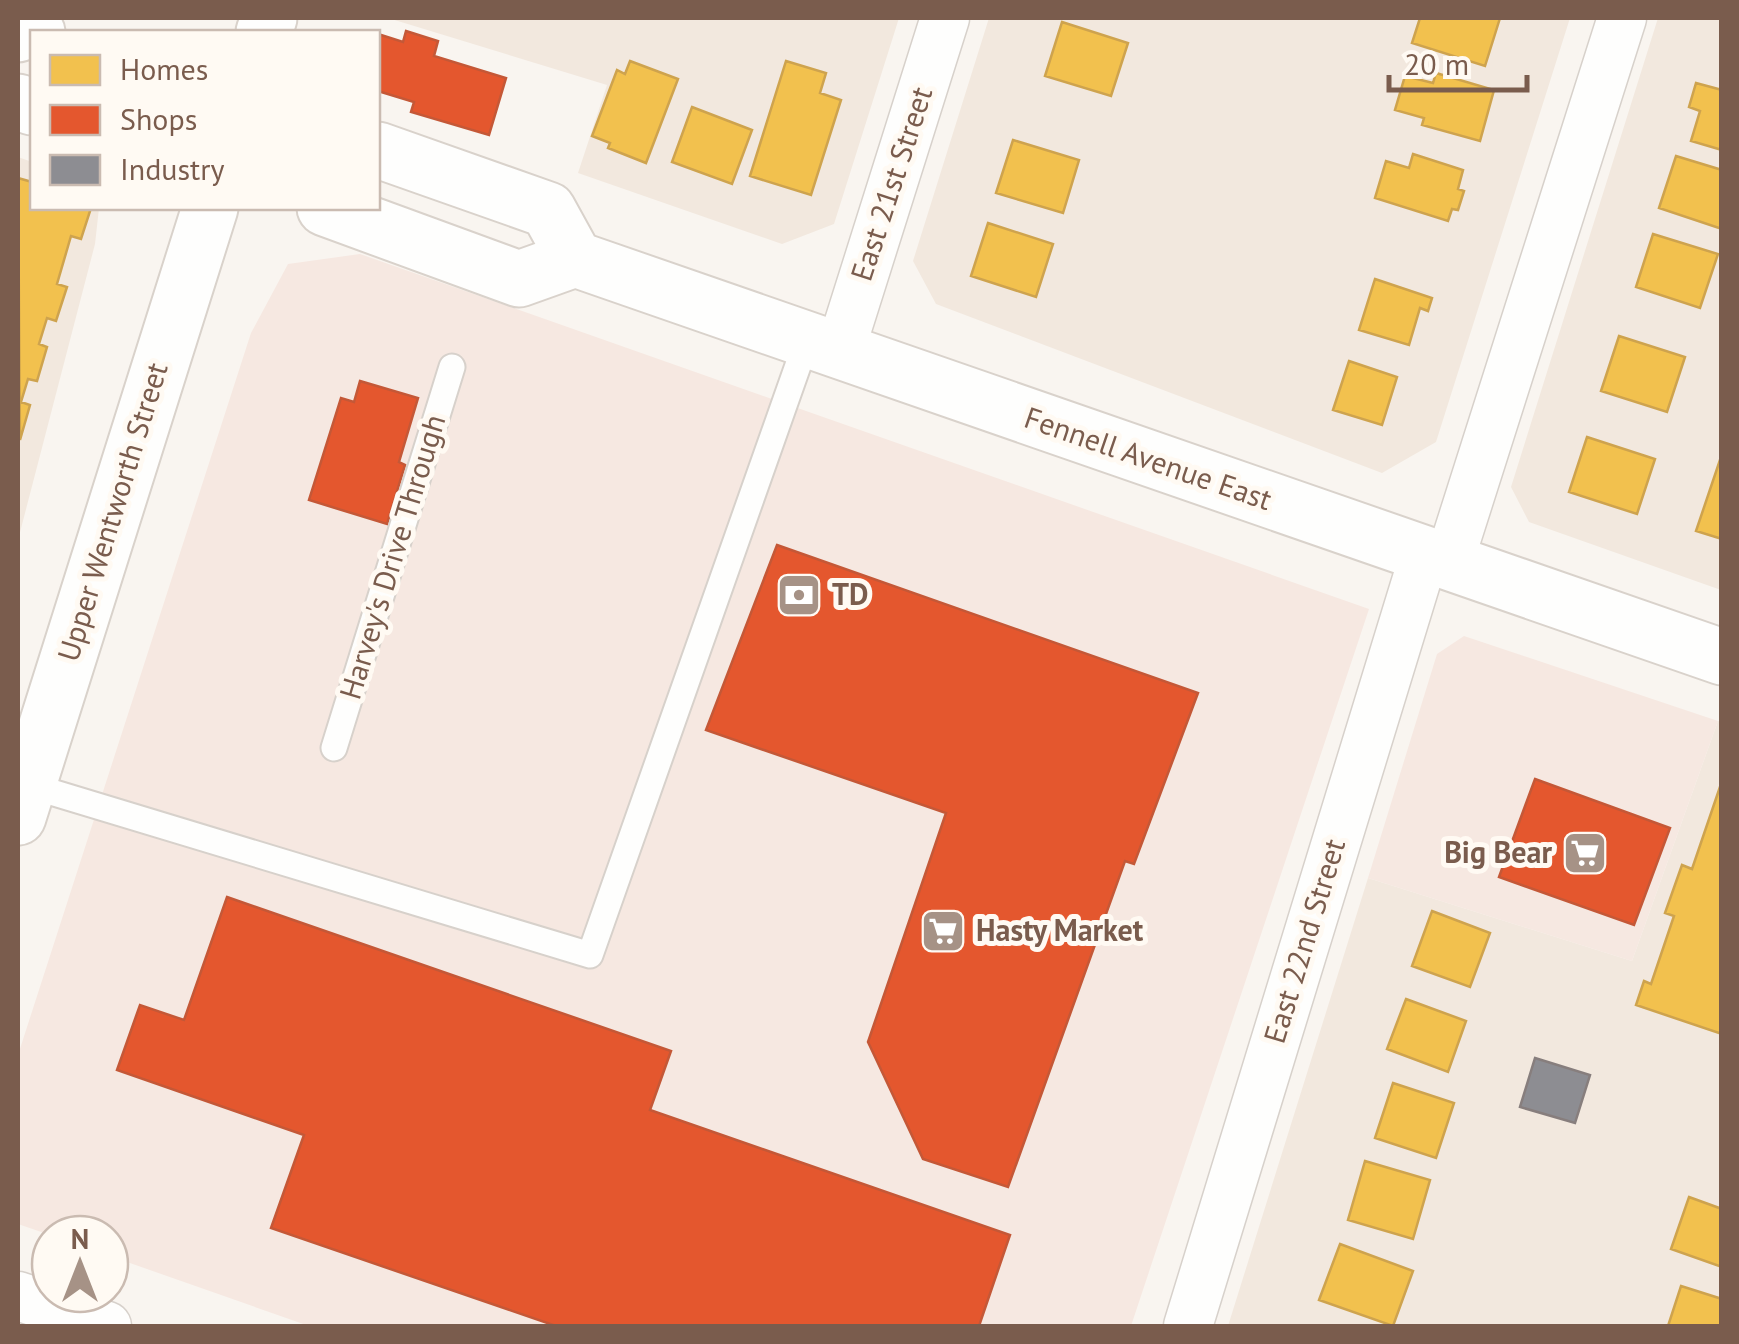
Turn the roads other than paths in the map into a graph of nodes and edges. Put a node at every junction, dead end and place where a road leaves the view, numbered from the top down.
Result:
1 (945, 18) edge
2 (1622, 18) edge
3 (380, 151) edge
4 (209, 210) edge
5 (330, 210) edge
6 (575, 259) junction
7 (823, 346) junction
8 (452, 367) dead end
9 (1437, 559) junction
10 (1722, 658) edge
11 (334, 748) dead end
12 (22, 801) edge
13 (18, 1296) edge
14 (107, 1326) edge
15 (1188, 1326) edge

1 - 7 street, East 21st Street
2 - 9 street, East 22nd Street
3 - 6 main road
4 - 12 main road, Upper Wentworth Street
5 - 6 main road
6 - 7 main road, Fennell Avenue East
7 - 9 main road, Fennell Avenue East
7 - 12 lane
8 - 11 lane, Harvey's Drive Through
9 - 10 main road, Fennell Avenue East
9 - 15 street, East 22nd Street
13 - 14 street

